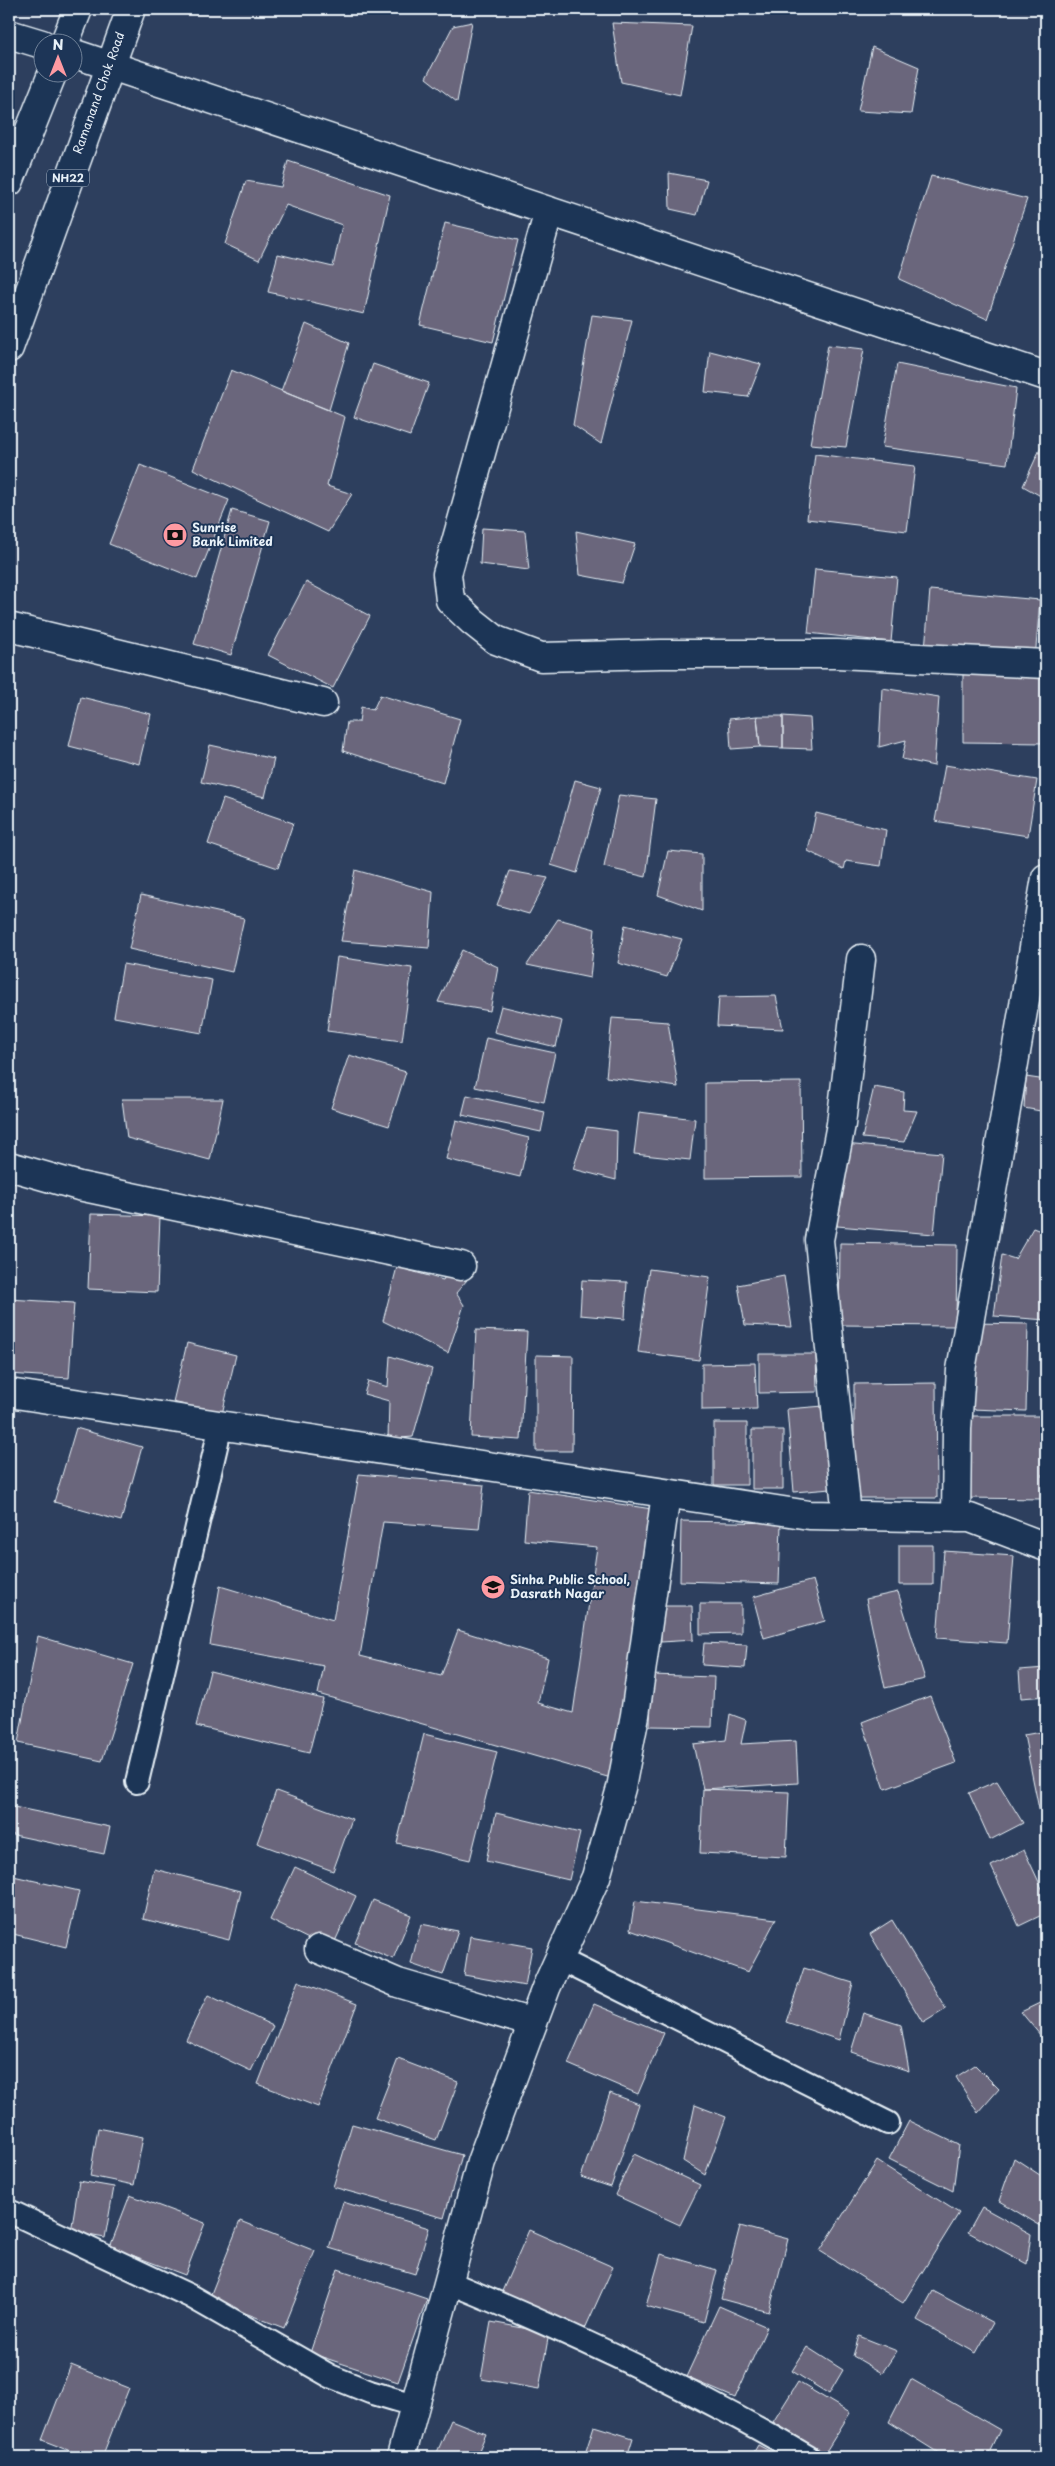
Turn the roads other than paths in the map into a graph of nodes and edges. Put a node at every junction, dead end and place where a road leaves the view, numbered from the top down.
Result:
1 (78, 9) edge
2 (131, 9) edge
3 (69, 32) edge
4 (9, 34) edge
5 (32, 41) edge
6 (82, 56) edge
7 (109, 65) junction
8 (49, 82) edge
9 (9, 182) edge
10 (549, 211) junction
11 (9, 348) edge
12 (1046, 376) edge
13 (9, 627) edge
14 (1046, 664) edge
15 (323, 703) dead end
16 (1046, 878) edge
17 (862, 959) dead end
18 (9, 1166) edge
19 (461, 1266) dead end
20 (9, 1393) edge
21 (221, 1425) junction
22 (666, 1494) junction
23 (847, 1516) junction
24 (956, 1518) junction
25 (1046, 1547) edge
26 (137, 1782) dead end
27 (320, 1949) dead end
28 (559, 1960) junction
29 (533, 2023) junction
30 (888, 2123) dead end
31 (9, 2211) edge
32 (448, 2282) junction
33 (414, 2406) junction
34 (402, 2457) edge
35 (808, 2457) edge

1 - 3 main road
2 - 7 main road, Ramanand Chok Road / NH22
4 - 5 main road
6 - 7 main road
7 - 10 main road
7 - 11 main road, Ramanand Chok Road / NH22
8 - 9 main road
10 - 12 main road
10 - 14 main road
13 - 15 main road
16 - 24 main road
17 - 23 main road
18 - 19 main road
20 - 21 main road
21 - 22 main road
21 - 26 lane
22 - 23 main road
22 - 28 main road
23 - 24 main road
24 - 25 main road
27 - 29 main road
28 - 29 main road
28 - 30 lane
29 - 32 main road
31 - 33 lane
32 - 33 main road
32 - 35 lane
33 - 34 main road

